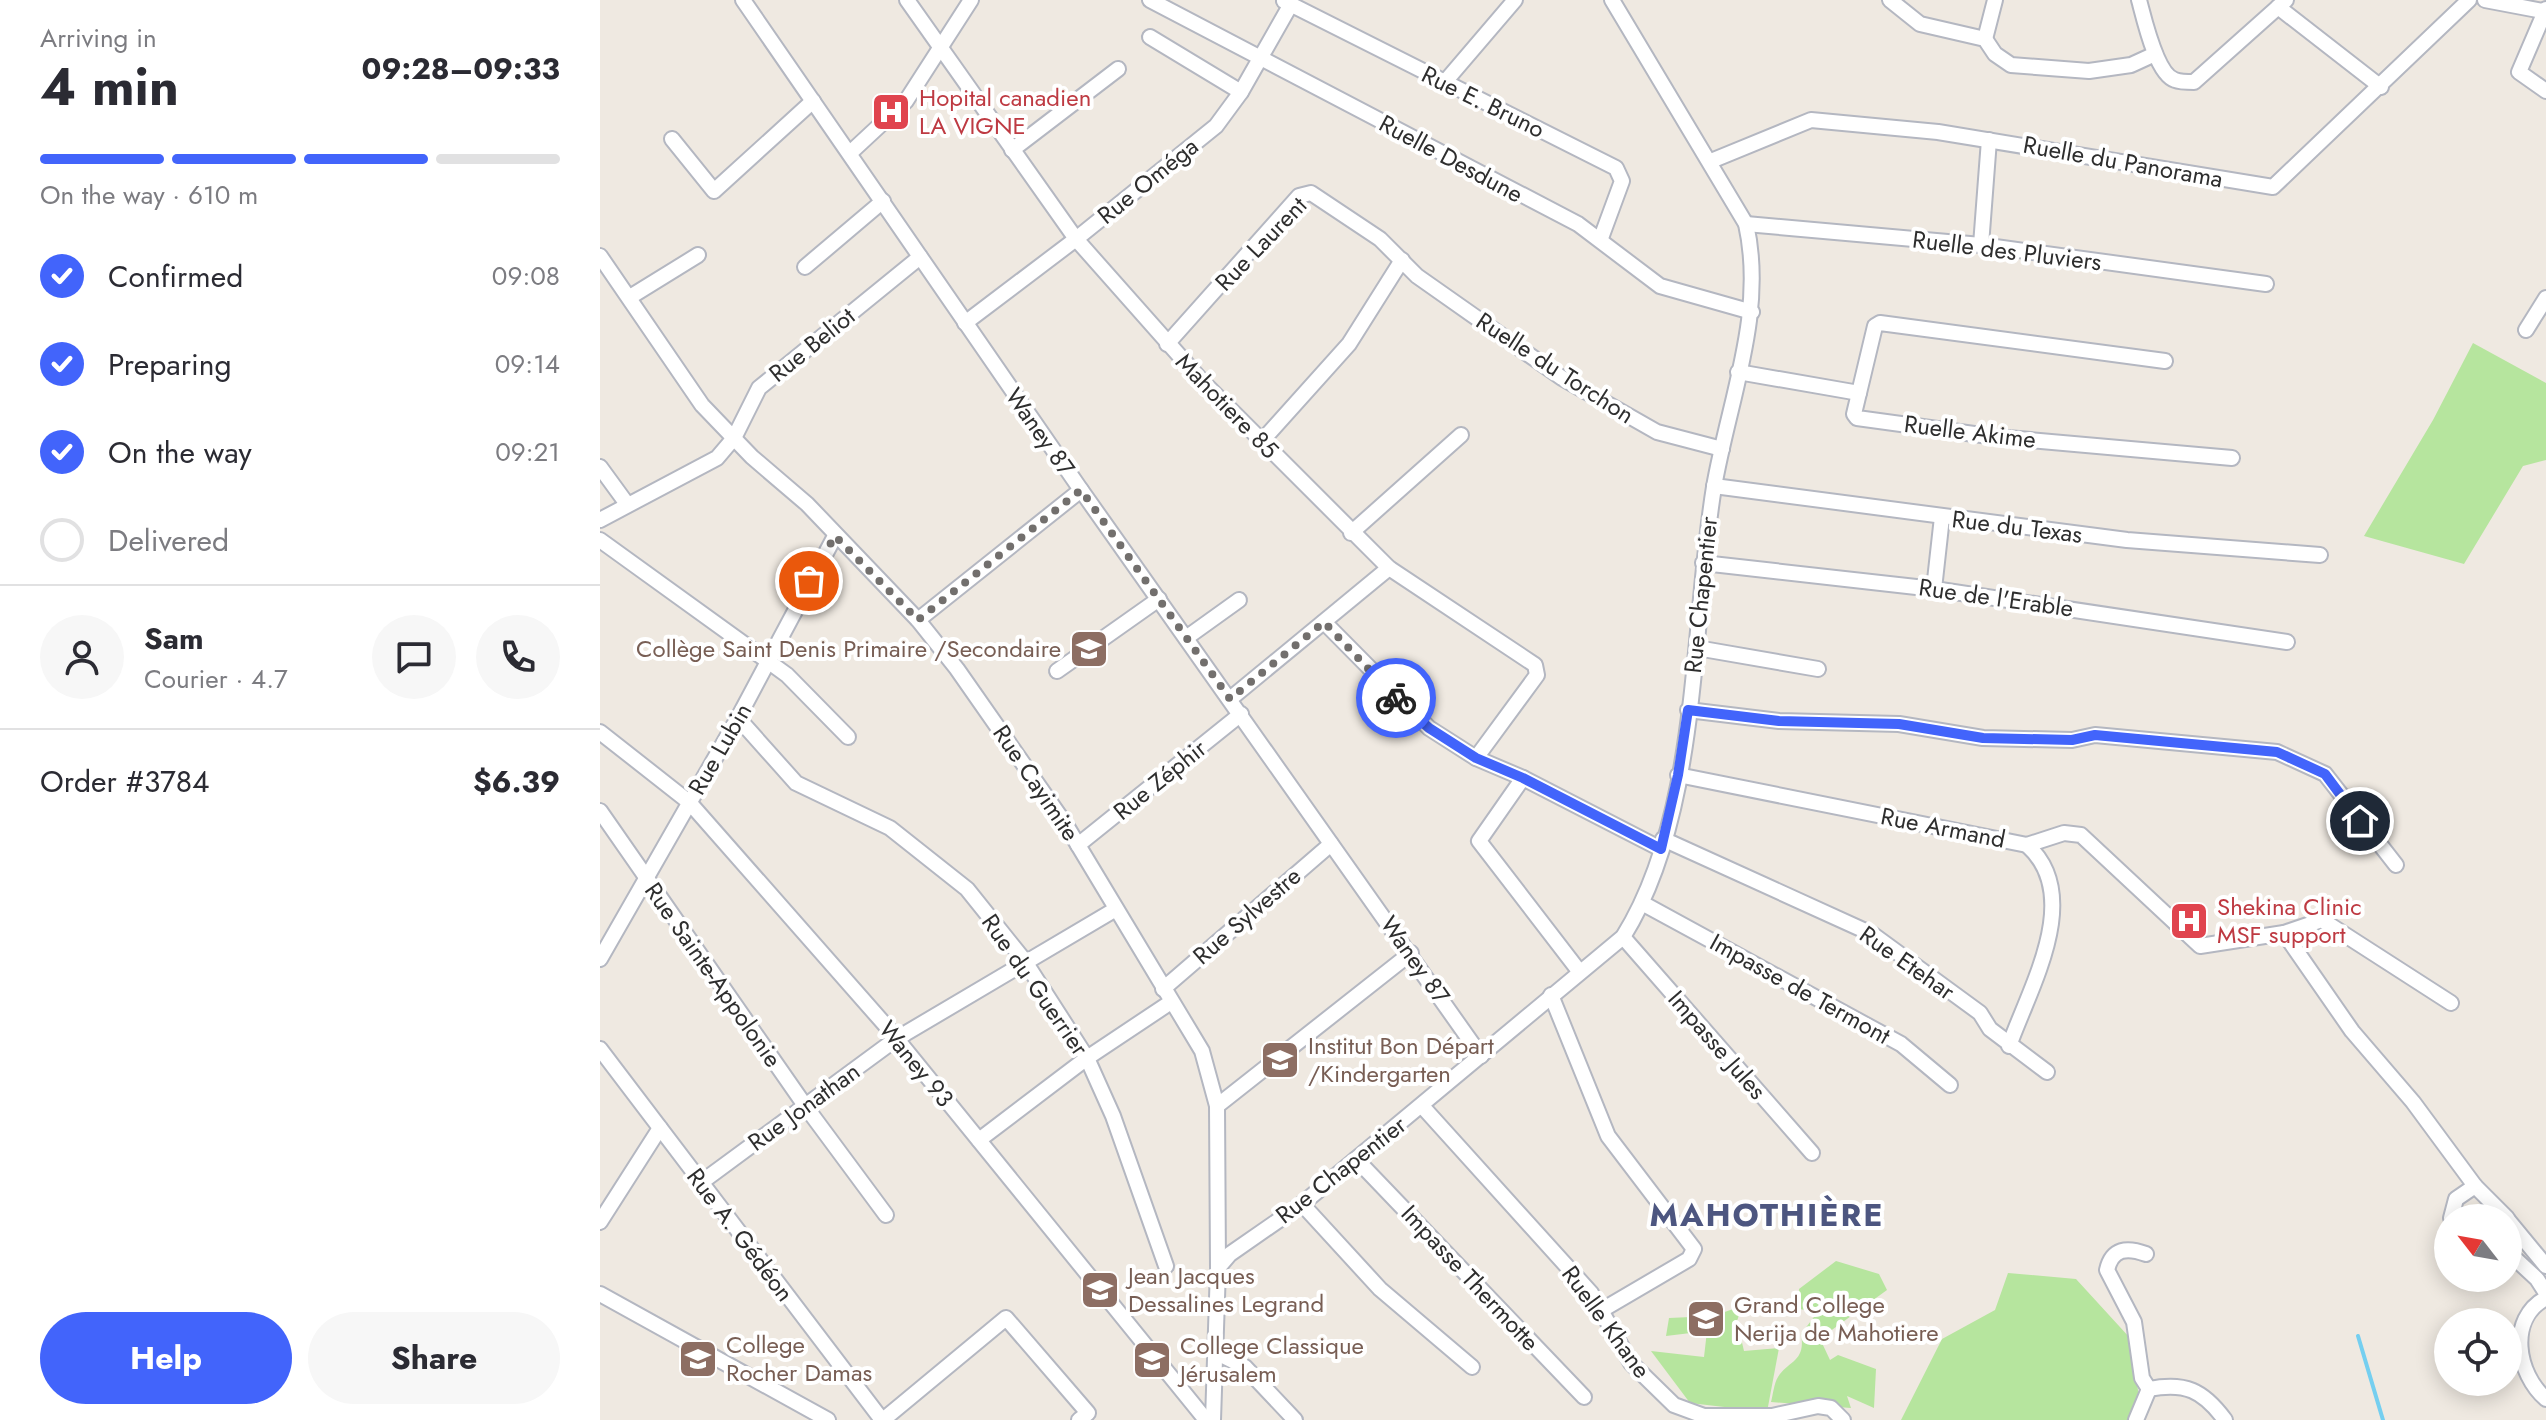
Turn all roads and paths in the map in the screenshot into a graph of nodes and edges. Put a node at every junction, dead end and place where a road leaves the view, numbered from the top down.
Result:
1 (743, 0) edge
2 (907, 0) edge
3 (971, 0) edge
4 (1150, 0) edge
5 (1515, 0) edge
6 (1612, 0) edge
7 (1890, 0) edge
8 (1995, 0) edge
9 (2139, 0) edge
10 (2469, 0) edge
11 (2485, 0) edge
12 (1287, 2) edge
13 (2282, 4) edge
14 (2545, 10) edge
15 (1150, 37) dead end
16 (1985, 39) junction
17 (941, 47) junction
18 (2155, 54) junction
19 (1260, 58) junction
20 (1118, 69) dead end
21 (1444, 83) junction
22 (2381, 87) junction
23 (2546, 91) edge
24 (1241, 92) junction
25 (813, 101) junction
26 (672, 139) dead end
27 (1989, 140) junction
28 (1012, 150) junction
29 (850, 153) junction
30 (1711, 161) junction
31 (883, 201) junction
32 (1746, 224) junction
33 (1601, 238) junction
34 (1076, 239) junction
35 (1981, 245) junction
36 (698, 255) dead end
37 (600, 256) edge
38 (920, 257) junction
39 (1402, 260) junction
40 (805, 267) dead end
41 (2266, 284) dead end
42 (630, 297) junction
43 (2546, 298) edge
44 (1752, 312) junction
45 (965, 323) junction
46 (2526, 330) dead end
47 (1167, 344) junction
48 (2165, 361) dead end
49 (1738, 372) junction
50 (1859, 393) junction
51 (1461, 435) dead end
52 (734, 438) junction
53 (1261, 442) junction
54 (1722, 449) junction
55 (2232, 458) dead end
56 (600, 467) edge
57 (1714, 486) junction
58 (1081, 490) junction
59 (627, 504) junction
60 (1942, 517) junction
61 (600, 520) edge
62 (1351, 533) junction
63 (835, 536) junction
64 (600, 540) edge
65 (2320, 555) dead end
66 (1703, 563) junction
67 (1389, 568) junction
68 (1934, 589) junction
69 (1159, 599) junction
70 (1239, 600) dead end
71 (918, 620) junction
72 (1324, 622) junction
73 (1186, 638) junction
74 (2287, 642) dead end
75 (1697, 648) junction
76 (768, 661) junction
77 (1818, 669) dead end
78 (1057, 671) dead end
79 (1230, 699) junction
80 (1688, 710) junction
81 (1241, 714) junction
82 (738, 718) junction
83 (600, 732) edge
84 (848, 737) dead end
85 (1476, 758) junction
86 (1678, 775) junction
87 (1523, 778) junction
88 (689, 802) junction
89 (600, 811) edge
90 (1331, 844) junction
91 (1662, 844) junction
92 (1078, 845) junction
93 (2027, 845) junction
94 (2396, 865) dead end
95 (646, 880) junction
96 (1642, 903) junction
97 (1116, 909) junction
98 (2284, 933) junction
99 (1623, 937) junction
100 (1411, 953) junction
101 (600, 959) edge
102 (1024, 960) junction
103 (1579, 971) junction
104 (1551, 995) junction
105 (1167, 996) junction
106 (2451, 1003) dead end
107 (896, 1039) junction
108 (2009, 1046) junction
109 (600, 1049) edge
110 (1481, 1056) junction
111 (1087, 1058) junction
112 (2047, 1072) dead end
113 (1950, 1085) dead end
114 (1217, 1106) junction
115 (1422, 1106) junction
116 (806, 1107) junction
117 (660, 1128) junction
118 (979, 1140) junction
119 (1812, 1153) dead end
120 (1356, 1159) junction
121 (699, 1184) junction
122 (2475, 1186) junction
123 (1302, 1204) junction
124 (2455, 1204) edge
125 (2492, 1204) edge
126 (886, 1215) dead end
127 (600, 1222) edge
128 (2522, 1237) edge
129 (2146, 1254) dead end
130 (2522, 1265) edge
131 (1166, 1266) dead end
132 (2546, 1266) edge
133 (1218, 1268) junction
134 (600, 1294) edge
135 (2546, 1296) edge
136 (1602, 1310) junction
137 (1215, 1352) junction
138 (1472, 1367) dead end
139 (2149, 1389) junction
140 (1584, 1397) dead end
141 (2546, 1399) edge
142 (828, 1420) edge
143 (883, 1420) edge
144 (1079, 1420) edge
145 (1206, 1420) edge
146 (1213, 1420) edge
147 (1295, 1420) edge
148 (1843, 1420) edge
149 (2136, 1420) edge
150 (2225, 1420) edge

1 - 25 street, Waney 87
2 - 17 street, Mahotiere 85
3 - 17 street
4 - 19 street, Ruelle Desdune
5 - 21 street
6 - 30 street, Rue Chapentier
7 - 16 street
8 - 16 street
9 - 18 street
10 - 22 street, Ruelle du Panorama
11 - 14 street
12 - 19 street, Rue Oméga
12 - 21 street, Rue E. Bruno
13 - 18 street
13 - 22 street
14 - 23 street
15 - 24 street
16 - 18 street
17 - 28 street, Mahotiere 85
17 - 29 street
19 - 24 street, Rue Oméga
19 - 33 street, Ruelle Desdune
20 - 28 street
21 - 33 street, Rue E. Bruno
22 - 27 street, Ruelle du Panorama
24 - 34 street, Rue Oméga
25 - 26 street
25 - 29 street, Waney 87
27 - 30 street, Ruelle du Panorama
27 - 35 street
28 - 34 street, Mahotiere 85
29 - 31 street, Waney 87
30 - 32 street, Rue Chapentier
31 - 38 street, Waney 87
31 - 40 street
32 - 35 street, Ruelle des Pluviers
32 - 44 street, Rue Chapentier
33 - 44 street, Ruelle Desdune
34 - 45 street, Rue Oméga
34 - 47 street, Mahotiere 85
35 - 41 street, Ruelle des Pluviers
36 - 42 street
37 - 42 street, Rue Cayimite
38 - 45 street, Waney 87
38 - 52 street, Rue Beliot
39 - 47 street, Rue Laurent
39 - 53 street
39 - 54 street, Ruelle du Torchon
42 - 52 street, Rue Cayimite
43 - 46 street
44 - 49 street, Rue Chapentier
45 - 58 street, Waney 87
47 - 53 street, Mahotiere 85
48 - 50 street
49 - 50 street
49 - 54 street, Rue Chapentier
50 - 55 street, Ruelle Akime
51 - 62 street
52 - 59 street, Rue Beliot
52 - 63 street, Rue Cayimite
53 - 62 street, Mahotiere 85
54 - 57 street, Rue Chapentier
56 - 59 street
57 - 60 street, Rue du Texas
57 - 66 street, Rue Chapentier
58 - 69 street, Waney 87
58 - 71 street
59 - 61 street, Rue Beliot
60 - 65 street, Rue du Texas
60 - 68 street
62 - 67 street, Mahotiere 85
63 - 71 street, Rue Cayimite
63 - 76 street, Rue Lubin
64 - 76 street
66 - 68 street, Rue de l'Erable
66 - 75 street, Rue Chapentier
67 - 72 street
67 - 85 street, Mahotiere 85
68 - 74 street, Rue de l'Erable
69 - 73 street, Waney 87
69 - 78 street
70 - 73 street
71 - 92 street, Rue Cayimite
72 - 79 street
72 - 85 street, Rue Etehar
73 - 79 street, Waney 87
75 - 77 street
75 - 80 street, Rue Chapentier
76 - 82 street, Rue Lubin
76 - 84 street
79 - 81 street, Waney 87
80 - 86 street, Rue Chapentier
80 - 94 street
81 - 90 street, Waney 87
81 - 92 street, Rue Zéphir
82 - 88 street, Rue Lubin
82 - 102 street, Rue du Guerrier
83 - 88 street, Waney 93
85 - 87 street, Rue Etehar
86 - 91 street, Rue Chapentier
86 - 93 street, Rue Armand
87 - 91 street, Rue Etehar
87 - 103 street
88 - 95 street, Rue Lubin
88 - 107 street, Waney 93
89 - 95 street, Rue Sainte-Appolonie
90 - 100 street, Waney 87
90 - 105 street, Rue Sylvestre
91 - 96 street, Rue Chapentier
91 - 108 street, Rue Etehar
92 - 97 street, Rue Cayimite
93 - 98 street, Rue Armand
93 - 108 street
95 - 101 street, Rue Lubin
95 - 116 street, Rue Sainte-Appolonie
96 - 99 street, Rue Chapentier
96 - 113 street, Impasse de Termont
97 - 102 street, Rue Jonathan
97 - 105 street, Rue Cayimite
98 - 106 street
98 - 122 street
99 - 103 street, Rue Chapentier
99 - 119 street, Impasse Jules
100 - 110 street, Waney 87
100 - 114 street
102 - 107 street, Rue Jonathan
102 - 111 street, Rue du Guerrier
103 - 104 street, Rue Chapentier
104 - 110 street, Rue Chapentier
104 - 136 street
105 - 111 street, Rue Sylvestre
105 - 114 street, Rue Cayimite
107 - 116 street, Rue Jonathan
107 - 118 street, Waney 93
108 - 112 street, Rue Etehar
109 - 117 street, Rue A. Gédéon
110 - 115 street, Rue Chapentier
111 - 118 street, Rue Sylvestre
111 - 131 street, Rue du Guerrier
114 - 133 street, Rue Cayimite
115 - 120 street, Rue Chapentier
115 - 136 street, Ruelle Khane
116 - 121 street, Rue Jonathan
116 - 126 street, Rue Sainte-Appolonie
117 - 121 street, Rue A. Gédéon
117 - 127 street
118 - 145 street, Waney 93
120 - 123 street, Rue Chapentier
120 - 140 street, Impasse Thermotte
121 - 143 street, Rue A. Gédéon
122 - 124 street
122 - 125 street
123 - 133 street, Rue Chapentier
123 - 138 street
128 - 132 street
129 - 139 street
130 - 135 street
133 - 137 street, Rue Cayimite
134 - 142 street
135 - 141 street
136 - 148 street, Ruelle Khane
137 - 146 street, Rue Cayimite
137 - 147 street
139 - 149 street
139 - 150 street
143 - 144 street

